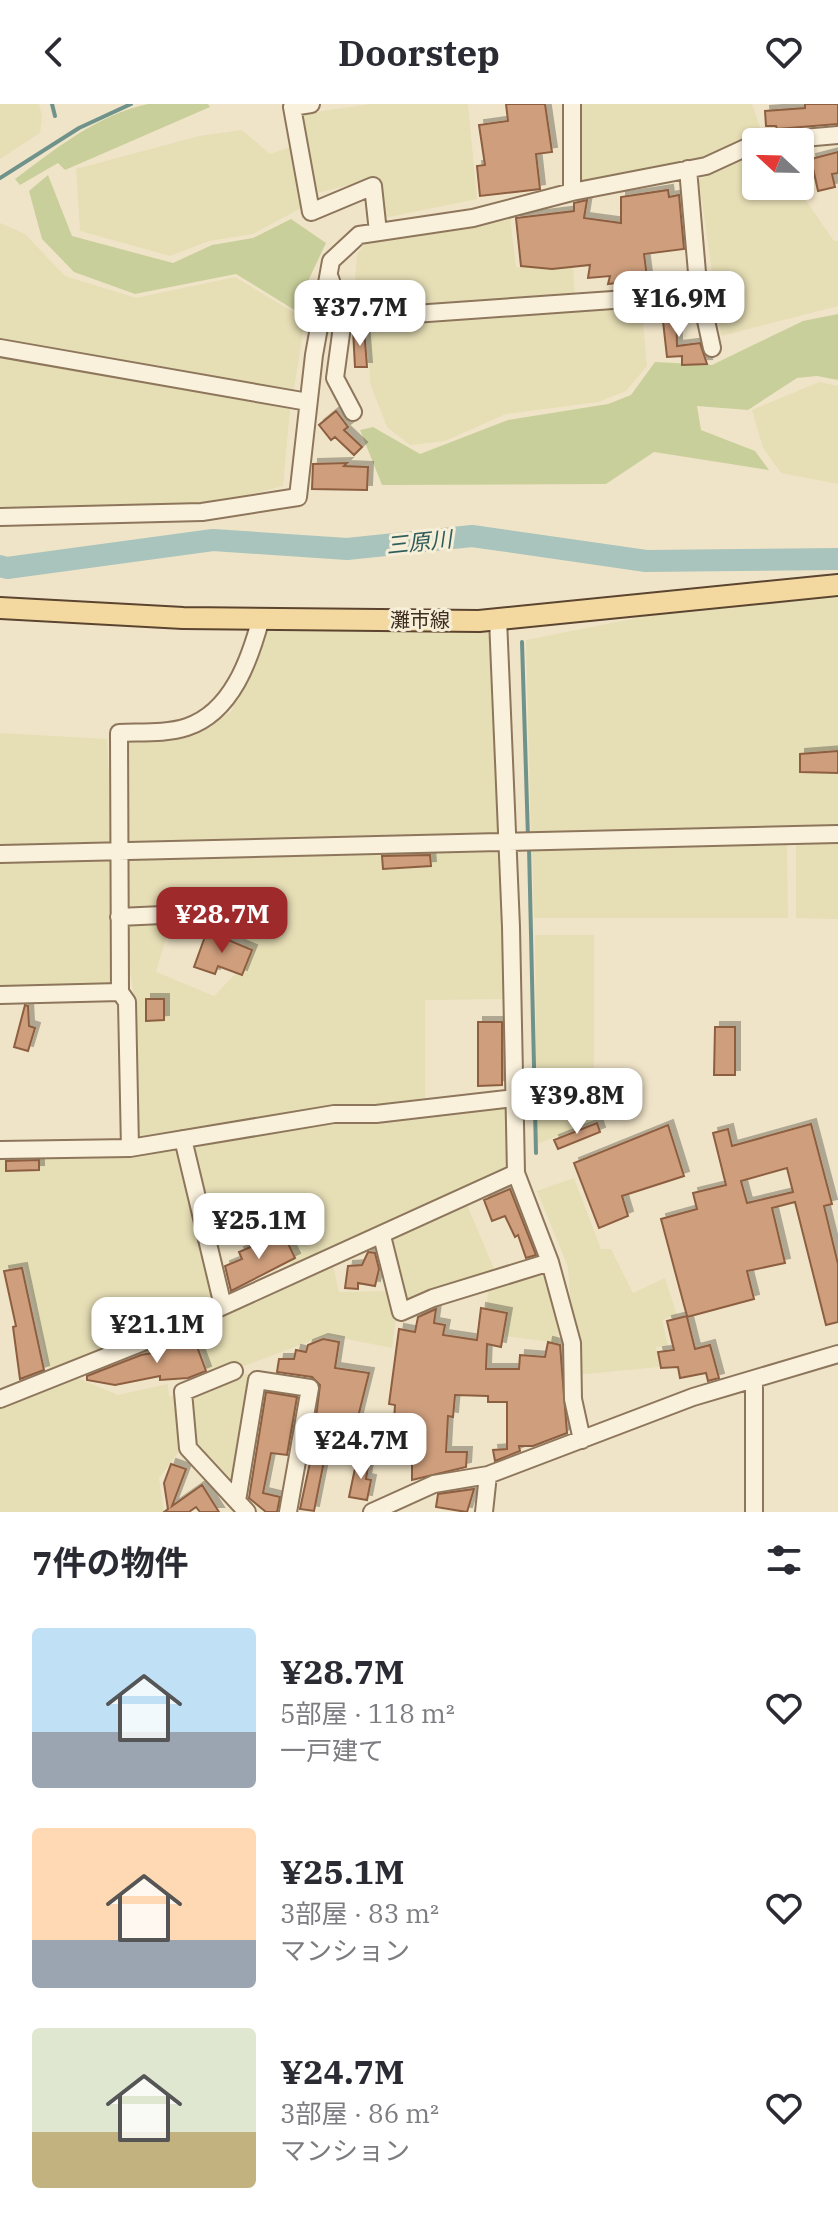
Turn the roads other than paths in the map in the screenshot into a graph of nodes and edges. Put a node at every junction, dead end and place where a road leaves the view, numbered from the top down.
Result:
1 (311, 104) edge
2 (572, 104) edge
3 (838, 135) edge
4 (814, 137) edge
5 (742, 149) edge
6 (688, 169) junction
7 (572, 192) junction
8 (378, 232) junction
9 (328, 273) junction
10 (698, 284) junction
11 (343, 319) junction
12 (0, 348) edge
13 (712, 348) dead end
14 (308, 402) junction
15 (353, 412) dead end
16 (0, 517) edge
17 (838, 585) edge
18 (0, 608) edge
19 (261, 618) junction
20 (498, 619) junction
21 (838, 834) edge
22 (508, 844) junction
23 (120, 852) junction
24 (0, 854) edge
25 (119, 917) junction
26 (251, 927) dead end
27 (120, 992) junction
28 (0, 995) edge
29 (514, 1098) junction
30 (183, 1139) junction
31 (130, 1148) junction
32 (0, 1150) edge
33 (516, 1173) junction
34 (382, 1236) junction
35 (550, 1262) junction
36 (223, 1306) junction
37 (838, 1354) edge
38 (234, 1371) dead end
39 (754, 1380) junction
40 (0, 1399) edge
41 (582, 1440) junction
42 (488, 1475) junction
43 (242, 1506) edge
44 (288, 1512) edge
45 (372, 1512) edge
46 (484, 1512) edge
47 (754, 1512) edge

1 - 8 street
2 - 7 street
3 - 4 street
5 - 6 street
6 - 7 street
6 - 10 street
7 - 8 street
8 - 9 street
9 - 11 street
9 - 14 street
10 - 11 street
10 - 13 street
11 - 15 street
12 - 14 street
14 - 16 street
17 - 20 main road, 灘市線
18 - 19 main road, 灘市線
19 - 20 main road, 灘市線
19 - 23 street
20 - 22 street
21 - 22 street
22 - 23 street
22 - 29 street
23 - 24 street
23 - 25 street
25 - 26 street
25 - 27 street
27 - 28 street
27 - 31 street
29 - 30 street
29 - 33 street
30 - 31 street
30 - 36 street
31 - 32 street
33 - 34 street
33 - 35 street
34 - 35 street
34 - 36 street
35 - 41 street
36 - 40 street
37 - 39 street
38 - 43 street
39 - 41 street
39 - 47 street
41 - 42 street
42 - 45 street
42 - 46 street
43 - 44 street

